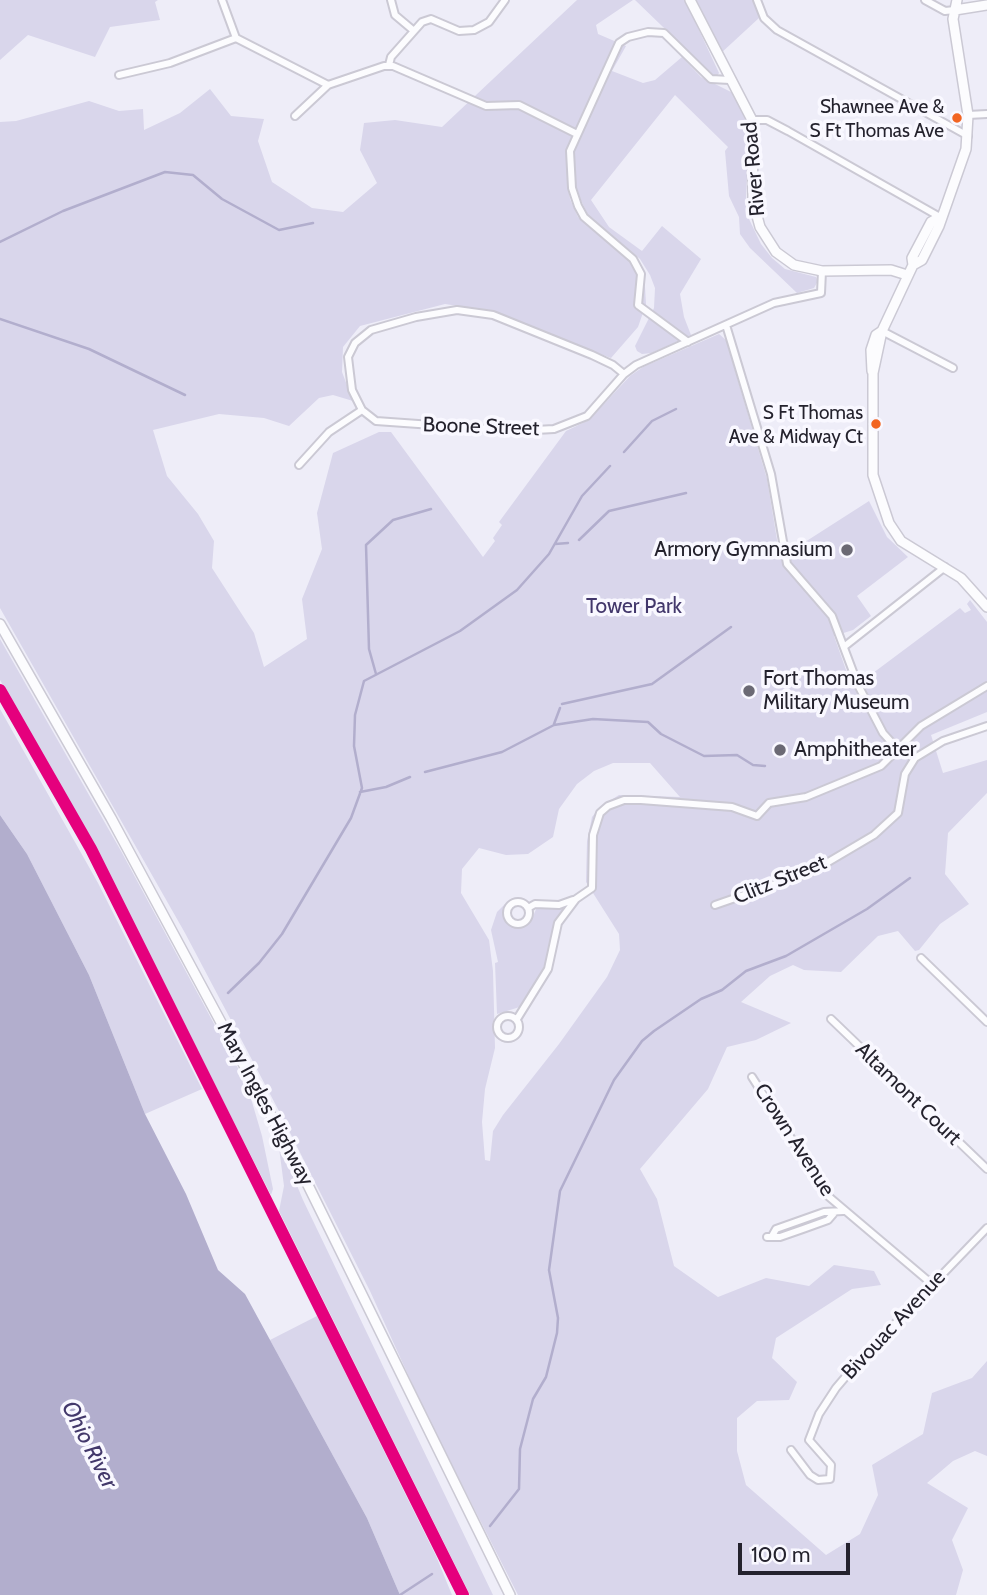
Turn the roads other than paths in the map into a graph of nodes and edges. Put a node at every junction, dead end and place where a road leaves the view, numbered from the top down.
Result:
1 (222, 0) edge
2 (391, 0) edge
3 (505, 0) edge
4 (690, 0) edge
5 (757, 0) edge
6 (925, 0) edge
7 (956, 5) edge
8 (987, 5) edge
9 (414, 31) junction
10 (236, 38) junction
11 (389, 65) junction
12 (119, 75) dead end
13 (730, 80) junction
14 (328, 85) junction
15 (987, 114) edge
16 (968, 115) junction
17 (295, 116) dead end
18 (752, 120) junction
19 (577, 134) junction
20 (968, 135) junction
21 (940, 217) junction
22 (822, 271) junction
23 (907, 275) junction
24 (726, 325) junction
25 (881, 331) junction
26 (688, 342) junction
27 (953, 368) dead end
28 (624, 374) junction
29 (362, 410) junction
30 (299, 465) dead end
31 (945, 567) junction
32 (987, 607) edge
33 (0, 624) edge
34 (845, 646) junction
35 (987, 686) edge
36 (987, 726) edge
37 (899, 747) junction
38 (915, 758) junction
39 (576, 899) junction
40 (715, 905) dead end
41 (528, 908) dead end
42 (921, 958) dead end
43 (831, 1018) dead end
44 (517, 1020) dead end
45 (987, 1022) edge
46 (752, 1077) dead end
47 (987, 1169) edge
48 (843, 1211) junction
49 (987, 1228) edge
50 (769, 1236) dead end
51 (932, 1284) junction
52 (791, 1450) dead end
53 (510, 1595) edge

1 - 10 street
2 - 9 street
3 - 9 street
4 - 13 street, River Road
5 - 20 street
6 - 7 street
7 - 8 street
7 - 16 street
9 - 11 street
10 - 12 street
10 - 14 street
11 - 14 street
11 - 19 street
13 - 18 street, River Road
13 - 19 street
14 - 17 street
15 - 16 street
16 - 20 street
18 - 21 street
18 - 22 street, River Road
19 - 26 street
20 - 21 street
21 - 23 street
22 - 23 street, River Road
22 - 24 street, Boone Street
23 - 25 street
24 - 26 street, Boone Street
24 - 34 street
25 - 27 street
25 - 31 street
26 - 28 street, Boone Street
28 - 29 street, Boone Street
28 - 29 street
29 - 30 street
31 - 32 street
31 - 34 street
33 - 53 street, Mary Ingles Highway
34 - 37 street
35 - 37 street
36 - 38 street
37 - 38 street
37 - 39 street
38 - 40 street, Clitz Street
39 - 41 street
39 - 44 street
42 - 45 street
43 - 47 street, Altamont Court
46 - 48 street, Crown Avenue
48 - 50 street
48 - 51 street, Crown Avenue
49 - 51 street, Bivouac Avenue
51 - 52 street, Bivouac Avenue

